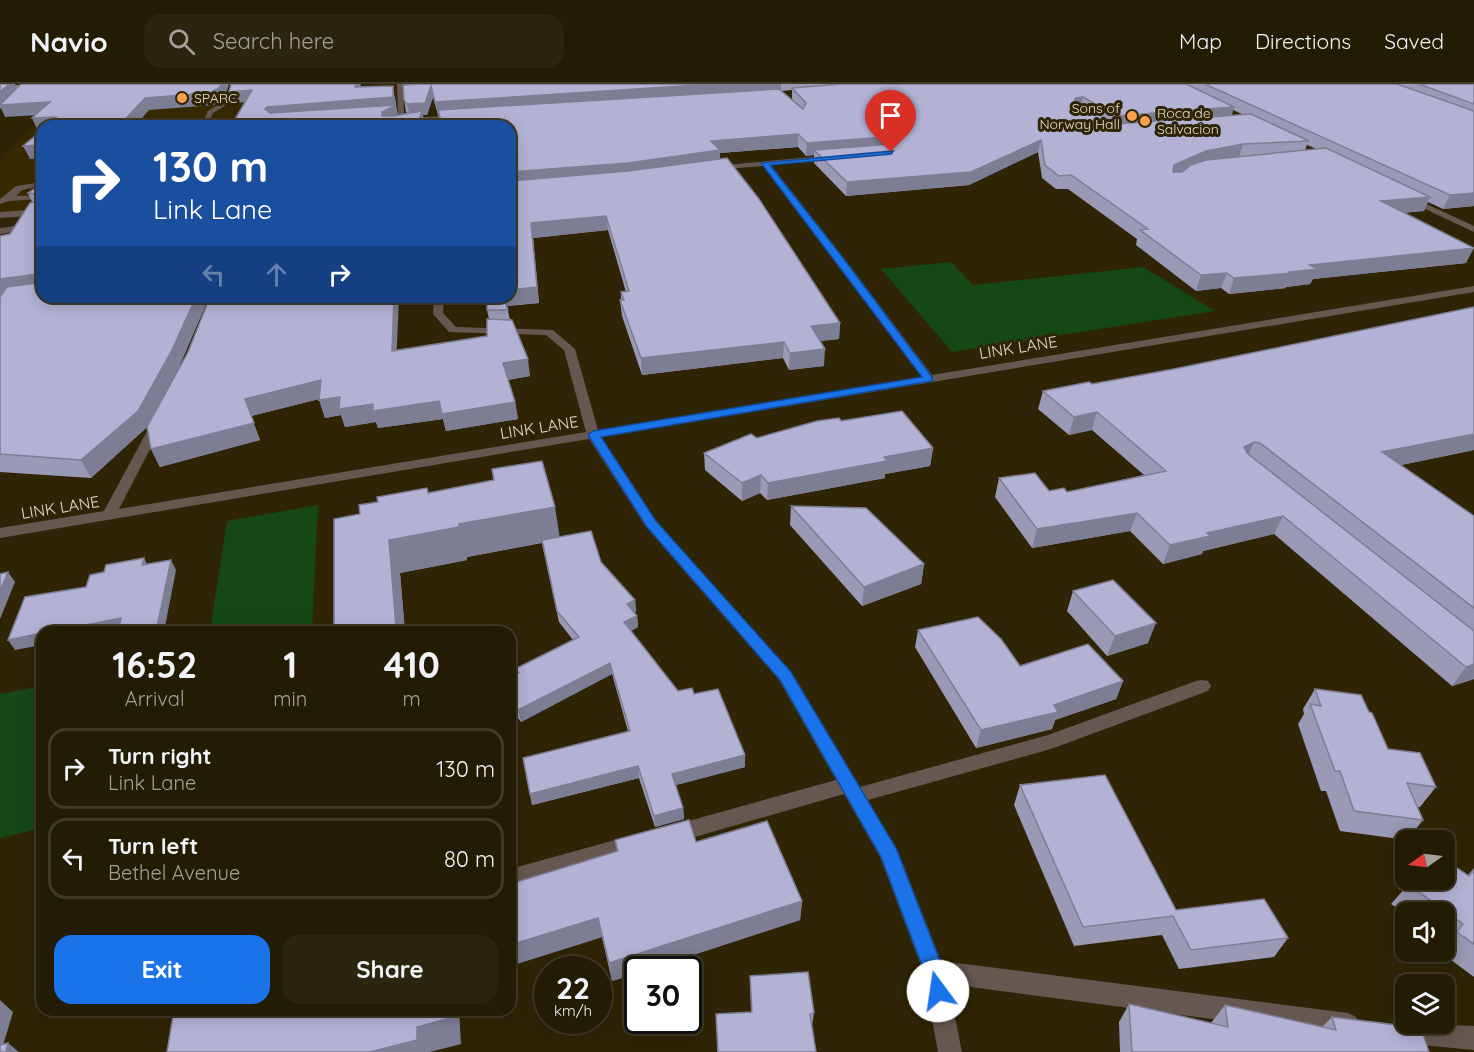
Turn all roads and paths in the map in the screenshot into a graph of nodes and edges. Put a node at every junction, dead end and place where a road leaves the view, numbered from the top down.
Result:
1 (73, 84) edge
2 (234, 84) edge
3 (400, 84) edge
4 (31, 85) edge
5 (0, 88) edge
6 (21, 96) edge
7 (401, 113) junction
8 (390, 114) edge
9 (465, 117) edge
10 (207, 120) edge
11 (407, 120) joint
12 (845, 156) edge
13 (765, 163) junction
14 (702, 169) edge
15 (36, 185) edge
16 (1399, 193) edge
17 (36, 197) edge
18 (4, 200) edge
19 (32, 213) junction
20 (36, 213) edge
21 (0, 215) edge
22 (1474, 230) edge
23 (0, 231) edge
24 (1474, 289) edge
25 (439, 303) edge
26 (928, 379) junction
27 (166, 408) edge
28 (593, 435) junction
29 (109, 515) junction
30 (0, 533) edge
31 (1202, 686) dead end
32 (851, 790) junction
33 (516, 876) edge
34 (934, 971) junction
35 (1474, 1038) edge
36 (950, 1052) edge

1 - 4 main road
2 - 10 street
3 - 7 street
4 - 5 main road
4 - 6 main road
7 - 8 street
7 - 11 street
9 - 11 street
12 - 13 street
13 - 14 street
13 - 26 street
15 - 18 street
16 - 22 street
17 - 18 street
19 - 20 street
19 - 21 street
19 - 23 street
24 - 26 street, LINK LANE
25 - 28 street
26 - 28 street, LINK LANE
27 - 29 street
28 - 29 street, LINK LANE
28 - 32 street
29 - 30 street, LINK LANE
31 - 32 street
32 - 33 street
32 - 34 street
34 - 35 street
34 - 36 street

